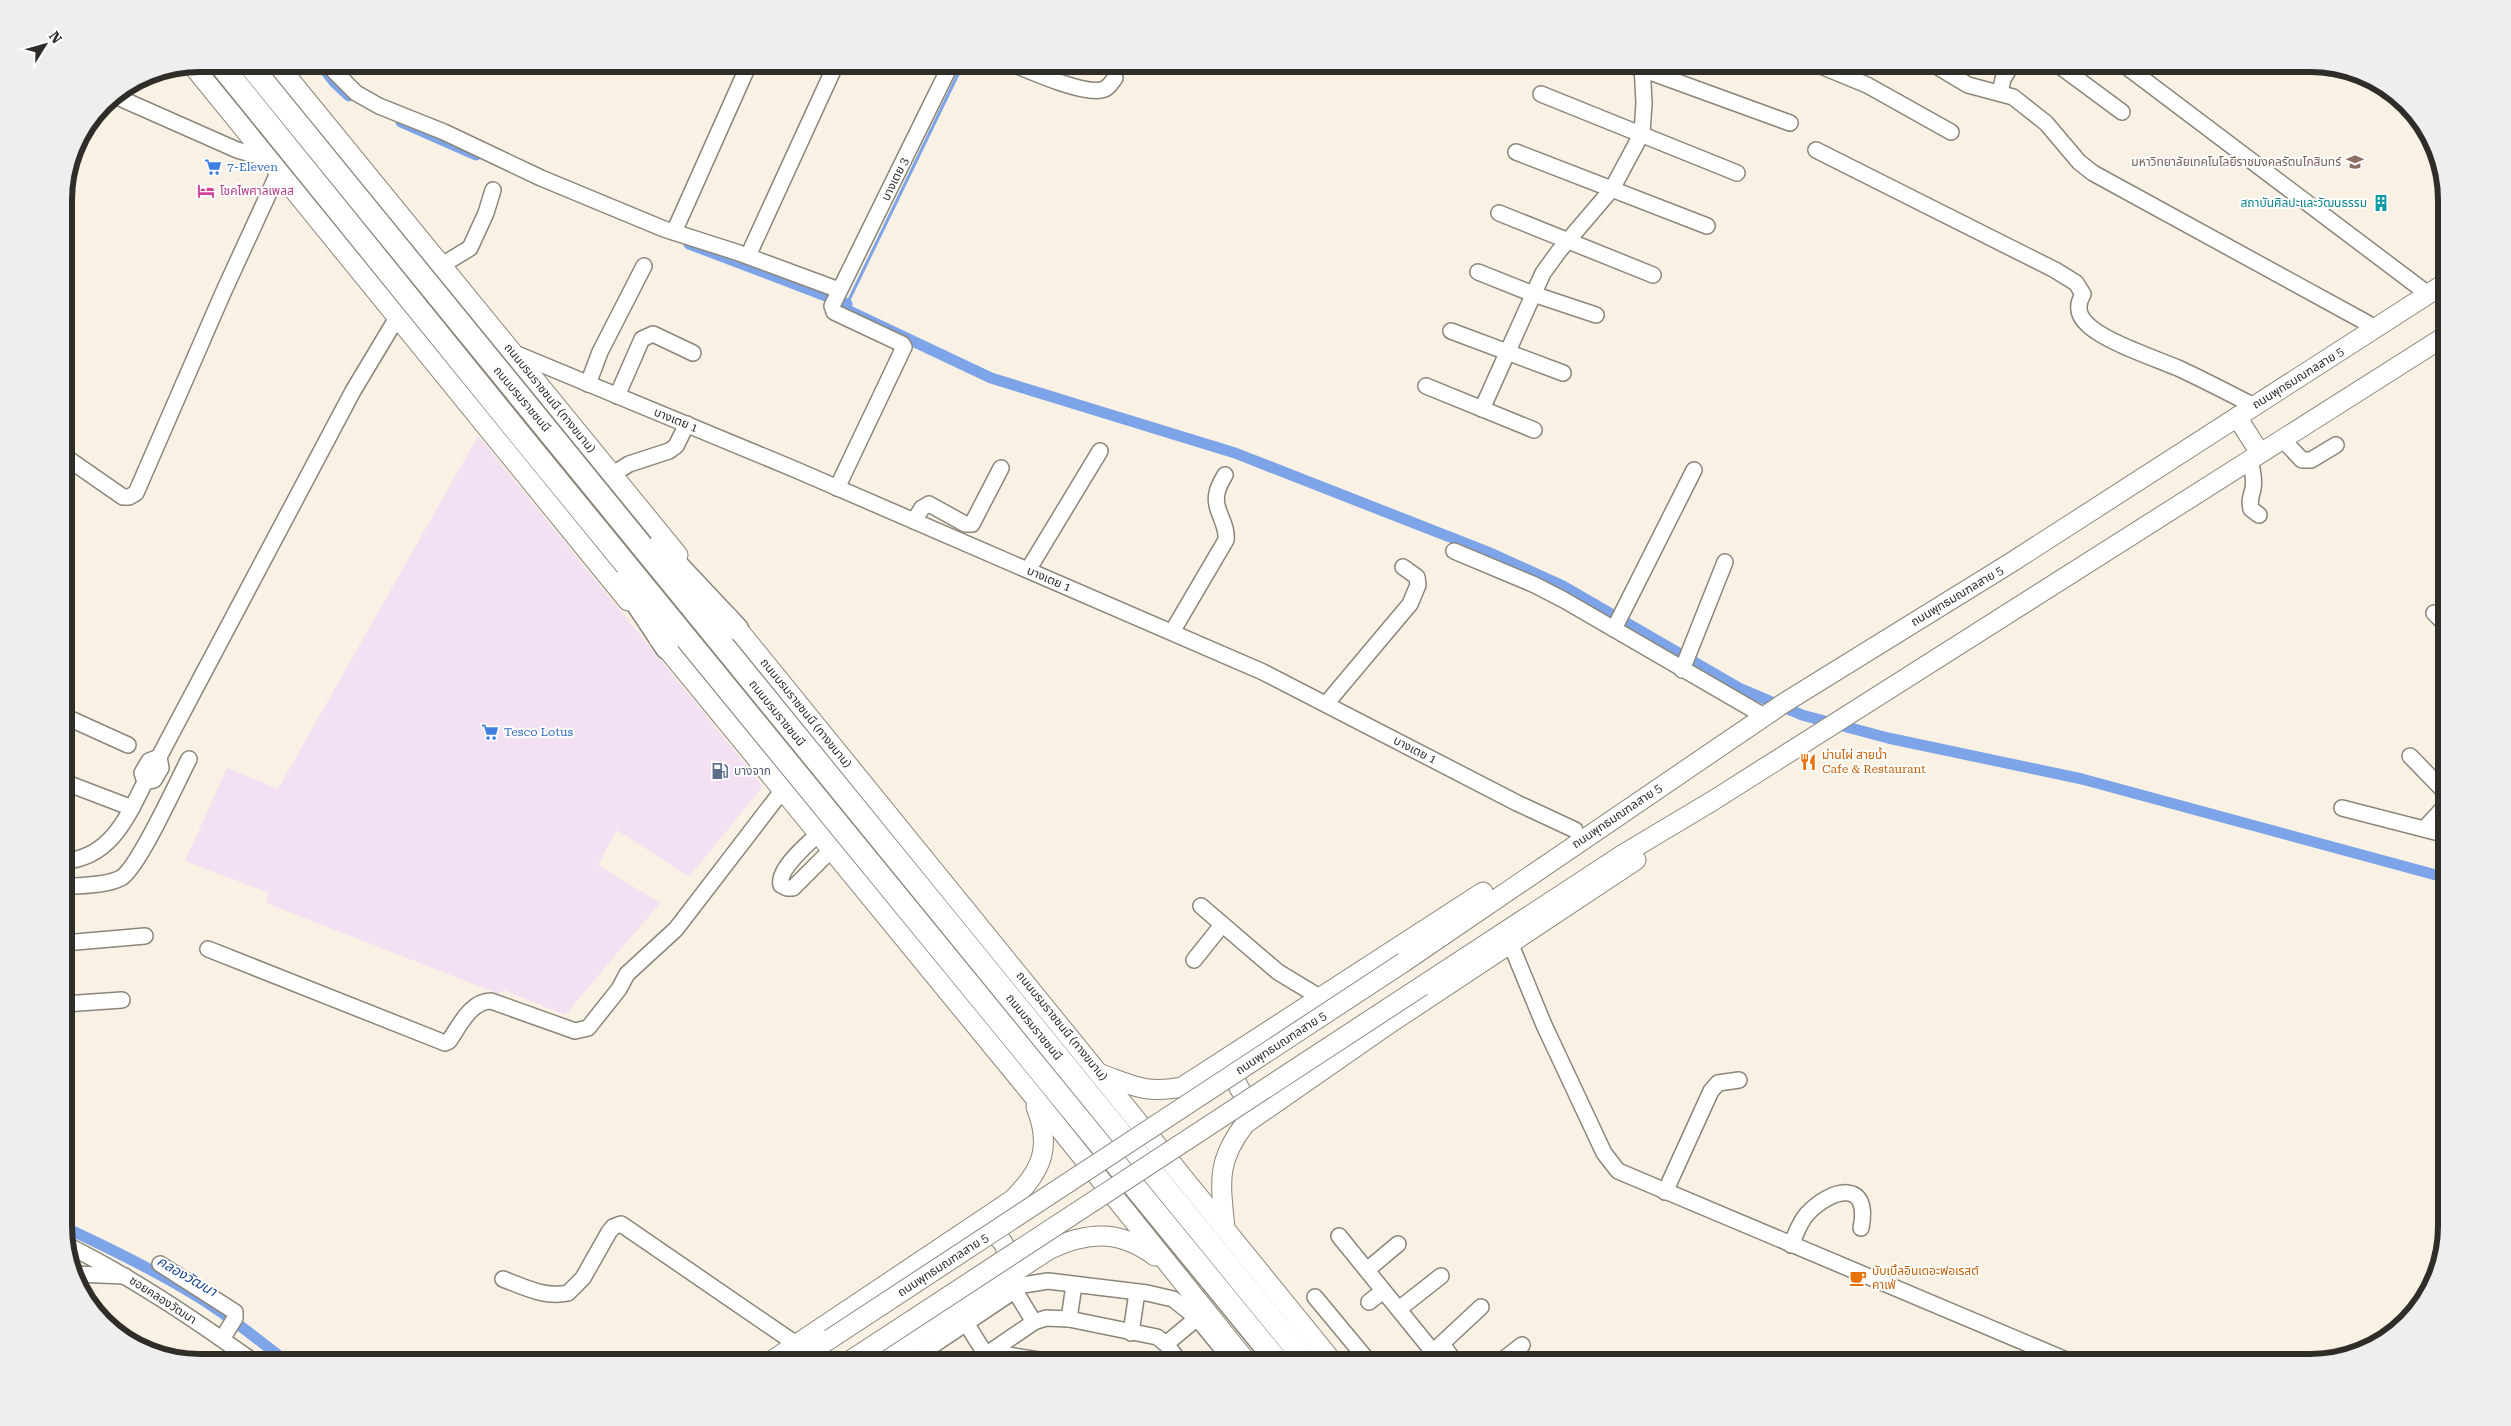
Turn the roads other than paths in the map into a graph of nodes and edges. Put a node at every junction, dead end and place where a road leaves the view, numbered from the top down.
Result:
1 (199, 73) edge
2 (227, 73) edge
3 (256, 73) edge
4 (284, 73) edge
5 (336, 73) edge
6 (745, 73) edge
7 (832, 73) edge
8 (947, 73) edge
9 (1039, 73) edge
10 (1643, 73) edge
11 (1661, 73) edge
12 (1838, 73) edge
13 (1949, 73) edge
14 (2007, 73) edge
15 (2069, 73) edge
16 (2135, 73) edge
17 (1115, 78) dead end
18 (2000, 93) junction
19 (1540, 94) dead end
20 (123, 99) edge
21 (2122, 112) dead end
22 (1790, 123) dead end
23 (1951, 132) dead end
24 (1642, 133) junction
25 (1816, 150) dead end
26 (1516, 152) dead end
27 (274, 165) junction
28 (1738, 173) dead end
29 (1612, 189) junction
30 (493, 190) dead end
31 (1499, 213) dead end
32 (1708, 226) dead end
33 (674, 232) junction
34 (1568, 241) junction
35 (748, 256) junction
36 (442, 266) junction
37 (644, 266) dead end
38 (1478, 272) dead end
39 (1653, 275) dead end
40 (2438, 288) edge
41 (1533, 294) junction
42 (2428, 294) junction
43 (836, 296) junction
44 (398, 316) junction
45 (1596, 316) dead end
46 (1452, 330) dead end
47 (2373, 330) junction
48 (2438, 341) edge
49 (512, 351) junction
50 (1509, 351) junction
51 (693, 353) dead end
52 (1563, 373) dead end
53 (588, 384) junction
54 (1426, 386) dead end
55 (617, 396) junction
56 (2254, 406) junction
57 (1482, 409) junction
58 (2237, 417) junction
59 (687, 424) junction
60 (1534, 430) dead end
61 (2282, 439) junction
62 (2336, 445) dead end
63 (1100, 452) dead end
64 (2255, 456) junction
65 (73, 462) edge
66 (578, 467) junction
67 (1001, 468) dead end
68 (1694, 470) dead end
69 (613, 474) junction
70 (1225, 475) dead end
71 (837, 488) junction
72 (570, 495) junction
73 (2259, 515) dead end
74 (914, 521) junction
75 (1454, 551) dead end
76 (1725, 562) dead end
77 (1402, 567) dead end
78 (1028, 570) junction
79 (2434, 613) dead end
80 (2438, 617) edge
81 (1618, 621) junction
82 (737, 629) junction
83 (1172, 632) junction
84 (667, 648) junction
85 (1685, 662) junction
86 (1326, 704) junction
87 (1773, 710) junction
88 (73, 720) edge
89 (128, 744) dead end
90 (2410, 756) dead end
91 (189, 759) dead end
92 (1684, 769) junction
93 (73, 785) edge
94 (2438, 785) edge
95 (782, 791) junction
96 (1714, 800) junction
97 (132, 808) junction
98 (2342, 808) dead end
99 (2438, 814) edge
100 (2424, 829) junction
101 (1575, 830) junction
102 (819, 833) junction
103 (2438, 833) edge
104 (832, 849) junction
105 (73, 860) edge
106 (73, 886) edge
107 (1201, 906) dead end
108 (1222, 925) junction
109 (145, 936) dead end
110 (73, 942) edge
111 (1511, 945) junction
112 (208, 949) dead end
113 (1194, 960) dead end
114 (1321, 998) junction
115 (122, 1000) dead end
116 (73, 1003) edge
117 (1248, 1046) junction
118 (1100, 1073) junction
119 (1739, 1080) dead end
120 (1030, 1092) junction
121 (1274, 1102) junction
122 (1665, 1192) junction
123 (976, 1224) junction
124 (1861, 1228) dead end
125 (1225, 1229) junction
126 (1339, 1236) dead end
127 (1398, 1244) dead end
128 (1791, 1245) junction
129 (75, 1249) edge
130 (160, 1264) dead end
131 (1172, 1269) junction
132 (1367, 1270) junction
133 (82, 1274) edge
134 (126, 1276) junction
135 (1440, 1276) dead end
136 (503, 1278) dead end
137 (1074, 1285) junction
138 (1009, 1286) junction
139 (1383, 1291) junction
140 (1137, 1292) junction
141 (1315, 1297) dead end
142 (1369, 1302) dead end
143 (1481, 1306) dead end
144 (1399, 1309) junction
145 (1197, 1318) junction
146 (1069, 1319) junction
147 (1034, 1322) junction
148 (966, 1323) junction
149 (1131, 1333) junction
150 (224, 1336) junction
151 (1166, 1344) junction
152 (1522, 1345) dead end
153 (796, 1353) edge
154 (1432, 1353) edge
155 (245, 1354) edge
156 (860, 1354) edge
157 (915, 1354) edge
158 (916, 1354) edge
159 (982, 1354) edge
160 (988, 1354) edge
161 (1174, 1354) edge
162 (1226, 1354) edge
163 (1241, 1354) edge
164 (1271, 1354) edge
165 (1300, 1354) edge
166 (1327, 1354) edge
167 (1361, 1354) edge
168 (1510, 1354) edge
169 (2052, 1354) edge

1 - 27 main road
2 - 72 highway, ถนนบรมราชชนนี
3 - 66 highway, ถนนบรมราชชนนี
4 - 36 main road, ถนนบรมราชชนนี (ทางขนาน)
5 - 33 street
6 - 33 street
7 - 35 street
8 - 43 street, บางเตย 3
9 - 17 street
10 - 24 street
11 - 22 street
12 - 23 street
13 - 18 street
14 - 18 street
15 - 21 street
16 - 42 street
18 - 47 street
19 - 24 street
20 - 27 street
24 - 28 street
24 - 29 street
25 - 56 street
26 - 29 street
27 - 44 main road
27 - 65 street
29 - 32 street
29 - 34 street
30 - 36 street
31 - 34 street
33 - 35 street
34 - 39 street
34 - 41 street
35 - 43 street
36 - 49 main road, ถนนบรมราชชนนี (ทางขนาน)
37 - 53 street
38 - 41 street
40 - 42 main road, ถนนพุทธมณฑลสาย 5
41 - 45 street
41 - 50 street
42 - 47 main road, ถนนพุทธมณฑลสาย 5
43 - 71 street
44 - 84 main road
44 - 97 street
46 - 50 street
47 - 56 main road, ถนนพุทธมณฑลสาย 5
48 - 61 main road
49 - 53 street, บางเตย 1
49 - 69 main road, ถนนบรมราชชนนี (ทางขนาน)
50 - 52 street
50 - 57 street
51 - 55 street
53 - 55 street, บางเตย 1
54 - 57 street
55 - 59 street, บางเตย 1
56 - 58 main road, ถนนพุทธมณฑลสาย 5
57 - 60 street
58 - 64 main road
58 - 87 main road, ถนนพุทธมณฑลสาย 5
59 - 69 street
59 - 71 street, บางเตย 1
61 - 62 street
61 - 64 main road
63 - 78 street
64 - 73 street
64 - 96 main road
66 - 82 highway
66 - 165 highway, ถนนบรมราชชนนี
67 - 74 street
68 - 81 street
69 - 82 main road, ถนนบรมราชชนนี (ทางขนาน)
70 - 83 street
71 - 74 street, บางเตย 1
72 - 84 highway
72 - 164 highway, ถนนบรมราชชนนี
74 - 78 street, บางเตย 1
75 - 81 street
76 - 85 street
77 - 86 street
78 - 83 street, บางเตย 1
79 - 80 street
81 - 85 street
82 - 118 main road, ถนนบรมราชชนนี (ทางขนาน)
83 - 86 street, บางเตย 1
84 - 95 main road
85 - 87 street
86 - 101 street, บางเตย 1
87 - 92 main road, ถนนพุทธมณฑลสาย 5
88 - 89 street
90 - 94 street
91 - 106 street
92 - 101 main road
92 - 153 main road, ถนนพุทธมณฑลสาย 5, bridge
93 - 97 street
95 - 102 main road
95 - 112 street
96 - 111 main road
96 - 156 main road, bridge
97 - 105 street
98 - 100 street
99 - 100 street
100 - 103 street
101 - 114 main road
102 - 104 main road
102 - 104 street
104 - 120 main road
107 - 108 street
108 - 113 street
108 - 114 street
109 - 110 street
111 - 121 main road
111 - 122 street
114 - 117 main road
115 - 116 street
117 - 118 main road
117 - 121 main road
118 - 125 main road, ถนนบรมราชชนนี (ทางขนาน)
119 - 122 street
120 - 123 main road
120 - 131 main road
121 - 125 main road
122 - 128 street
123 - 138 main road
123 - 153 main road
124 - 128 street
125 - 166 main road, ถนนบรมราชชนนี (ทางขนาน)
126 - 132 street
127 - 132 street
128 - 169 street
129 - 134 street, ซอยคลองวัฒนา
130 - 150 street
131 - 138 main road
131 - 163 main road
132 - 139 street
133 - 134 street
134 - 150 street, ซอยคลองวัฒนา
135 - 144 street
136 - 153 street
137 - 138 street
137 - 140 street
137 - 146 street
138 - 147 street
138 - 148 street
138 - 157 main road
139 - 142 street
139 - 144 street
140 - 145 street
140 - 149 street
141 - 167 street
143 - 154 street
144 - 154 street
145 - 151 street
145 - 162 street
146 - 147 street
146 - 149 street
147 - 160 street
148 - 158 street
148 - 159 street
149 - 151 street
150 - 155 street, ซอยคลองวัฒนา
151 - 161 street
152 - 168 street

